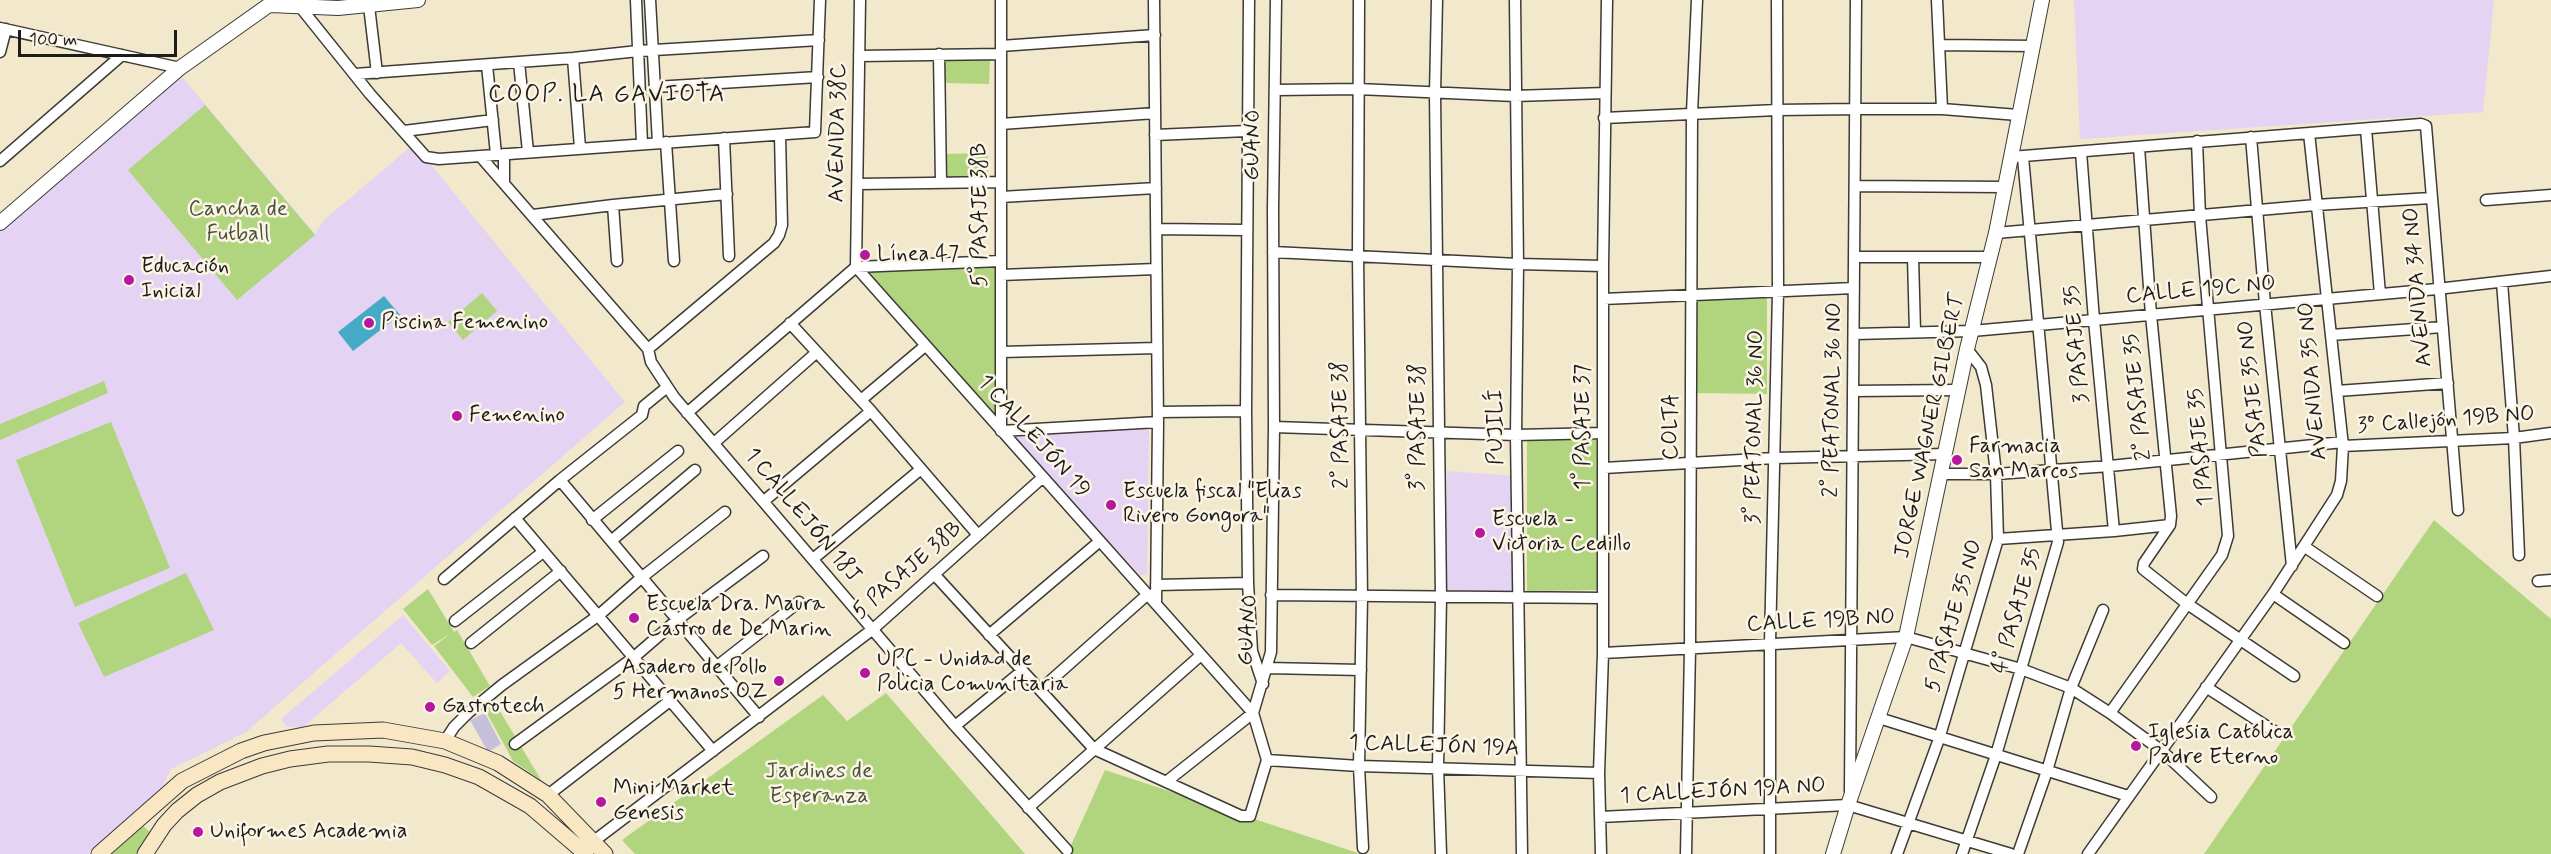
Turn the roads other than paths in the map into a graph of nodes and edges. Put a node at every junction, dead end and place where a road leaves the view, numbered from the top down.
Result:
1 (418, 0) edge
2 (636, 0) edge
3 (650, 0) edge
4 (820, 0) edge
5 (860, 0) edge
6 (1001, 0) edge
7 (1154, 0) edge
8 (1249, 0) edge
9 (1275, 0) edge
10 (1359, 0) edge
11 (1437, 0) edge
12 (1515, 0) edge
13 (1607, 0) edge
14 (1697, 0) edge
15 (1777, 0) edge
16 (1856, 0) edge
17 (1937, 0) edge
18 (2042, 0) edge
19 (284, 2) edge
20 (369, 6) junction
21 (3, 28) edge
22 (1155, 34) junction
23 (819, 40) junction
24 (1940, 45) junction
25 (2034, 46) junction
26 (1001, 50) junction
27 (638, 51) junction
28 (653, 51) junction
29 (0, 52) edge
30 (939, 54) junction
31 (122, 55) junction
32 (859, 56) junction
33 (573, 58) junction
34 (519, 62) junction
35 (487, 65) junction
36 (180, 68) junction
37 (377, 73) junction
38 (355, 74) junction
39 (818, 77) junction
40 (655, 87) junction
41 (1358, 89) junction
42 (1275, 90) junction
43 (1435, 93) junction
44 (1605, 93) junction
45 (1515, 96) junction
46 (1857, 109) junction
47 (1777, 110) junction
48 (1942, 110) junction
49 (1155, 113) junction
50 (1692, 113) junction
51 (2018, 115) junction
52 (1604, 118) junction
53 (493, 120) junction
54 (1001, 124) junction
55 (2366, 129) junction
56 (404, 131) junction
57 (1247, 131) junction
58 (2309, 133) junction
59 (780, 135) junction
60 (1155, 135) junction
61 (2251, 137) junction
62 (724, 138) junction
63 (2197, 141) junction
64 (662, 143) junction
65 (642, 144) junction
66 (2139, 147) junction
67 (580, 148) junction
68 (528, 152) junction
69 (2081, 152) junction
70 (500, 154) junction
71 (480, 156) junction
72 (2017, 157) junction
73 (0, 161) edge
74 (1001, 182) junction
75 (504, 183) junction
76 (941, 183) junction
77 (858, 184) junction
78 (1856, 186) junction
79 (2006, 187) junction
80 (1156, 188) junction
81 (727, 194) junction
82 (2551, 195) edge
83 (1001, 197) junction
84 (2431, 198) junction
85 (669, 199) junction
86 (2486, 200) dead end
87 (2374, 202) junction
88 (613, 205) junction
89 (2316, 206) junction
90 (2258, 211) junction
91 (533, 215) junction
92 (2200, 216) junction
93 (2144, 222) junction
94 (0, 223) edge
95 (2087, 227) junction
96 (1156, 229) junction
97 (1246, 230) junction
98 (2029, 231) junction
99 (1996, 233) junction
100 (1273, 252) junction
101 (729, 256) dead end
102 (1358, 257) junction
103 (1854, 257) junction
104 (1913, 257) junction
105 (1990, 257) junction
106 (1438, 260) junction
107 (617, 261) dead end
108 (674, 261) dead end
109 (1001, 261) junction
110 (1518, 264) junction
111 (1602, 266) junction
112 (856, 267) junction
113 (1156, 269) junction
114 (1001, 275) junction
115 (2551, 276) edge
116 (2502, 282) junction
117 (1854, 288) junction
118 (2438, 289) junction
119 (1778, 292) junction
120 (2380, 294) junction
121 (1692, 296) junction
122 (1603, 299) junction
123 (2326, 299) junction
124 (2265, 304) junction
125 (2209, 310) junction
126 (2151, 315) junction
127 (2094, 320) junction
128 (790, 323) junction
129 (2038, 325) junction
130 (2443, 327) junction
131 (1972, 331) junction
132 (1915, 332) junction
133 (1854, 334) junction
134 (2331, 335) junction
135 (925, 346) junction
136 (1157, 348) junction
137 (648, 349) junction
138 (1967, 349) junction
139 (817, 352) junction
140 (1001, 352) junction
141 (2448, 383) junction
142 (666, 388) junction
143 (1958, 390) junction
144 (2337, 391) junction
145 (1853, 392) junction
146 (861, 400) junction
147 (871, 411) junction
148 (1246, 411) junction
149 (687, 413) junction
150 (1158, 417) junction
151 (1274, 427) junction
152 (1362, 429) junction
153 (1001, 431) junction
154 (1438, 431) junction
155 (1603, 433) junction
156 (2551, 433) edge
157 (1516, 435) junction
158 (2514, 438) junction
159 (2452, 441) junction
160 (714, 443) junction
161 (2343, 444) junction
162 (2280, 447) junction
163 (678, 450) dead end
164 (2222, 453) junction
165 (1945, 454) junction
166 (1853, 456) junction
167 (1775, 458) junction
168 (2165, 459) junction
169 (1691, 463) junction
170 (2110, 466) junction
171 (1604, 468) junction
172 (921, 469) junction
173 (695, 470) dead end
174 (2050, 470) junction
175 (1941, 474) junction
176 (1995, 474) junction
177 (1042, 478) junction
178 (560, 480) junction
179 (764, 501) junction
180 (2458, 510) dead end
181 (724, 512) dead end
182 (515, 518) junction
183 (592, 520) junction
184 (2170, 525) junction
185 (2114, 531) junction
186 (978, 535) junction
187 (2058, 536) junction
188 (1998, 538) junction
189 (611, 541) junction
190 (1100, 541) junction
191 (2305, 547) junction
192 (543, 552) junction
193 (2519, 555) dead end
194 (763, 556) dead end
195 (813, 559) junction
196 (2292, 566) junction
197 (561, 572) junction
198 (934, 574) junction
199 (641, 578) junction
200 (444, 579) dead end
201 (2551, 580) edge
202 (2538, 581) dead end
203 (1248, 583) junction
204 (1153, 594) junction
205 (2273, 594) junction
206 (1271, 595) junction
207 (2376, 596) dead end
208 (1362, 597) junction
209 (1441, 597) junction
210 (1519, 597) junction
211 (1603, 598) junction
212 (799, 602) dead end
213 (2186, 603) junction
214 (2103, 610) dead end
215 (599, 615) junction
216 (677, 620) junction
217 (456, 621) dead end
218 (873, 629) junction
219 (990, 635) junction
220 (1906, 637) junction
221 (2240, 638) junction
222 (1850, 640) junction
223 (1770, 643) junction
224 (2344, 643) dead end
225 (471, 644) dead end
226 (1690, 649) junction
227 (1603, 653) junction
228 (1966, 653) junction
229 (1201, 655) junction
230 (633, 658) junction
231 (716, 667) junction
232 (1267, 668) junction
233 (2021, 669) junction
234 (1361, 670) junction
235 (1022, 671) junction
236 (2294, 676) dead end
237 (1263, 684) junction
238 (2206, 687) junction
239 (2071, 688) junction
240 (1040, 690) junction
241 (671, 700) junction
242 (1253, 713) junction
243 (2110, 713) junction
244 (759, 717) junction
245 (1879, 718) junction
246 (955, 726) junction
247 (2277, 733) dead end
248 (1939, 739) junction
249 (445, 741) junction
250 (515, 744) dead end
251 (1094, 749) junction
252 (714, 751) junction
253 (2162, 751) junction
254 (1996, 755) junction
255 (1267, 760) junction
256 (1359, 766) junction
257 (1438, 767) junction
258 (1519, 769) junction
259 (2047, 771) junction
260 (1599, 773) junction
261 (1166, 782) junction
262 (548, 795) junction
263 (2128, 796) junction
264 (2211, 797) dead end
265 (1849, 802) junction
266 (1771, 807) junction
267 (1028, 808) junction
268 (1686, 812) junction
269 (1600, 817) junction
270 (1907, 823) junction
271 (594, 841) junction
272 (1967, 841) junction
273 (1363, 849) dead end
274 (1067, 850) dead end
275 (99, 854) edge
276 (145, 854) edge
277 (586, 854) edge
278 (605, 854) edge
279 (1442, 854) edge
280 (1522, 854) edge
281 (1601, 854) edge
282 (1686, 854) edge
283 (1770, 854) edge
284 (1833, 854) edge
285 (1897, 854) edge
286 (1962, 854) edge
287 (2011, 854) edge
288 (2018, 854) edge
289 (2088, 854) edge

1 - 20 street
2 - 27 street
3 - 28 street
4 - 23 street
5 - 32 street, AVENIDA 38C
6 - 26 street, 5° PASAJE 38B
7 - 22 street
8 - 57 street, GUANO
9 - 42 street, GUANO
10 - 41 street, 2° PASAJE 38
11 - 43 street, 3° PASAJE 38
12 - 45 street, PUJILÍ
13 - 44 street, 1° PASAJE 37
14 - 50 street, COLTA
15 - 47 street, 3° PEATONAL 36 NO
16 - 46 street, 2° PEATONAL 36 NO
17 - 24 street
18 - 25 street, JORGE WAGNER GILBERT
19 - 20 street
19 - 36 street
19 - 38 street
20 - 37 street
21 - 29 street
21 - 31 street
22 - 26 street
22 - 49 street
23 - 28 street
23 - 39 street
24 - 25 street
24 - 48 street
25 - 51 street, JORGE WAGNER GILBERT
26 - 30 street
26 - 54 street, 5° PASAJE 38B
27 - 28 street
27 - 33 street
27 - 65 street
28 - 40 street
30 - 32 street
30 - 76 street
31 - 36 street
31 - 73 street
32 - 77 street, AVENIDA 38C
33 - 34 street
33 - 67 street
34 - 35 street
34 - 68 street
35 - 37 street
35 - 53 street
36 - 94 street
37 - 38 street
38 - 56 street
39 - 40 street
39 - 59 street
40 - 64 street
41 - 42 street
41 - 43 street
41 - 102 street, 2° PASAJE 38
42 - 100 street, GUANO
43 - 45 street
43 - 106 street, 3° PASAJE 38
44 - 45 street
44 - 52 street, 1° PASAJE 37
45 - 110 street, PUJILÍ
46 - 47 street
46 - 48 street
46 - 78 street, 2° PEATONAL 36 NO
47 - 50 street
47 - 119 street, 3° PEATONAL 36 NO
48 - 51 street
49 - 54 street
49 - 60 street
50 - 52 street
50 - 121 street, COLTA
51 - 72 street, JORGE WAGNER GILBERT
52 - 111 street, 1° PASAJE 37
53 - 56 street
53 - 70 street
54 - 74 street, 5° PASAJE 38B
55 - 58 street
55 - 84 street, AVENIDA 34 NO
55 - 87 street
56 - 71 street
57 - 60 street
57 - 97 street, GUANO
58 - 61 street
58 - 89 street, AVENIDA 35 NO
59 - 62 street
59 - 137 street
60 - 80 street
61 - 63 street
61 - 90 street, PASAJE 35 NO
62 - 64 street
62 - 81 street
63 - 66 street
63 - 92 street, 1 PASAJE 35
64 - 65 street
64 - 85 street
65 - 67 street
66 - 69 street
66 - 93 street, 2° PASAJE 35
67 - 68 street
68 - 70 street
69 - 72 street
69 - 95 street, 3 PASAJE 35
70 - 71 street
70 - 75 street
71 - 75 street, 1 CALLEJÓN 18J
72 - 79 street, JORGE WAGNER GILBERT
72 - 98 street, 4° PASAJE 35
74 - 76 street
74 - 83 street, 5° PASAJE 38B
75 - 91 street, 1 CALLEJÓN 18J
76 - 77 street
77 - 112 street, AVENIDA 38C
78 - 79 street
78 - 103 street, 2° PEATONAL 36 NO
79 - 99 street, JORGE WAGNER GILBERT
80 - 83 street
80 - 96 street
81 - 85 street
81 - 101 street
82 - 86 street
83 - 109 street, 5° PASAJE 38B
84 - 87 street
84 - 118 street, AVENIDA 34 NO
85 - 88 street
85 - 108 street
87 - 89 street
87 - 120 street
88 - 91 street
88 - 107 street
89 - 90 street
89 - 123 street, AVENIDA 35 NO
90 - 92 street
90 - 124 street, PASAJE 35 NO
91 - 137 street, 1 CALLEJÓN 18J
92 - 93 street
92 - 125 street, 1 PASAJE 35
93 - 95 street
93 - 126 street, 2° PASAJE 35
95 - 98 street
95 - 127 street, 3 PASAJE 35
96 - 97 street
96 - 113 street
97 - 148 street, GUANO
98 - 99 street
98 - 129 street, 4° PASAJE 35
99 - 105 street, JORGE WAGNER GILBERT
100 - 102 street
100 - 151 street, GUANO
102 - 106 street
102 - 152 street, 2° PASAJE 38
103 - 104 street
103 - 117 street, 2° PEATONAL 36 NO
104 - 105 street
104 - 132 street
105 - 131 street, JORGE WAGNER GILBERT
106 - 110 street
106 - 154 street, 3° PASAJE 38
109 - 112 street
109 - 114 street, 5° PASAJE 38B
110 - 111 street
110 - 157 street, PUJILÍ
111 - 122 street, 1° PASAJE 37
112 - 128 street
112 - 135 street, 1 CALLEJÓN 19
113 - 114 street
113 - 136 street
114 - 140 street, 5° PASAJE 38B
115 - 116 street, CALLE 19C NO
116 - 118 street, CALLE 19C NO
116 - 158 street
117 - 119 street
117 - 133 street, 2° PEATONAL 36 NO
118 - 120 street, CALLE 19C NO
118 - 130 street, AVENIDA 34 NO
119 - 121 street
119 - 167 street, 3° PEATONAL 36 NO
120 - 123 street, CALLE 19C NO
121 - 122 street
121 - 169 street, COLTA
122 - 155 street, 1° PASAJE 37
123 - 124 street, CALLE 19C NO
123 - 134 street, AVENIDA 35 NO
124 - 125 street, CALLE 19C NO
124 - 162 street, PASAJE 35 NO
125 - 126 street, CALLE 19C NO
125 - 164 street, 1 PASAJE 35
126 - 127 street, CALLE 19C NO
126 - 168 street, 2° PASAJE 35
127 - 129 street, CALLE 19C NO
127 - 170 street, 3 PASAJE 35
128 - 139 street
128 - 149 street
129 - 131 street, CALLE 19C NO
129 - 174 street, 4° PASAJE 35
130 - 134 street
130 - 141 street, AVENIDA 34 NO
131 - 132 street, CALLE 19C NO
131 - 138 street, JORGE WAGNER GILBERT
132 - 133 street, CALLE 19C NO
133 - 145 street, 2° PEATONAL 36 NO
134 - 144 street, AVENIDA 35 NO
135 - 146 street
135 - 153 street, 1 CALLEJÓN 19
136 - 140 street
136 - 150 street
137 - 142 street, 1 CALLEJÓN 18J
138 - 143 street, JORGE WAGNER GILBERT
138 - 176 street, 5 PASAJE 35 NO
139 - 146 street
139 - 160 street
140 - 153 street, 5° PASAJE 38B
141 - 144 street
141 - 159 street, AVENIDA 34 NO
142 - 149 street, 1 CALLEJÓN 18J
142 - 178 street
143 - 145 street
143 - 165 street, JORGE WAGNER GILBERT
144 - 161 street, AVENIDA 35 NO
145 - 166 street, 2° PEATONAL 36 NO
146 - 147 street
147 - 172 street
147 - 179 street
148 - 150 street
148 - 203 street, GUANO
149 - 160 street, 1 CALLEJÓN 18J
150 - 153 street
150 - 204 street
151 - 152 street
151 - 206 street, GUANO
152 - 154 street
152 - 208 street, 2° PASAJE 38
153 - 177 street, 1 CALLEJÓN 19
154 - 157 street
154 - 209 street, 3° PASAJE 38
155 - 157 street
155 - 171 street, 1° PASAJE 37
156 - 158 street, 3º Callejón 19B NO
157 - 210 street, PUJILÍ
158 - 159 street, 3º Callejón 19B NO
158 - 193 street
159 - 161 street, 3º Callejón 19B NO
159 - 180 street, AVENIDA 34 NO
160 - 179 street, 1 CALLEJÓN 18J
161 - 162 street, 3º Callejón 19B NO
161 - 191 street, AVENIDA 35 NO
162 - 164 street, 3º Callejón 19B NO
162 - 196 street, PASAJE 35 NO
163 - 183 street
164 - 168 street, 3º Callejón 19B NO
164 - 213 street, 1 PASAJE 35
165 - 166 street
165 - 175 street, JORGE WAGNER GILBERT
166 - 167 street
166 - 222 street, 2° PEATONAL 36 NO
167 - 169 street
167 - 223 street, 3° PEATONAL 36 NO
168 - 170 street, 3º Callejón 19B NO
168 - 184 street, 2° PASAJE 35
169 - 171 street
169 - 226 street, COLTA
170 - 174 street, 3º Callejón 19B NO
170 - 185 street, 3 PASAJE 35
171 - 211 street, 1° PASAJE 37
172 - 186 street
172 - 195 street
173 - 189 street
174 - 176 street, 3º Callejón 19B NO
174 - 187 street, 4° PASAJE 35
175 - 176 street, 3º Callejón 19B NO
175 - 220 street, JORGE WAGNER GILBERT
176 - 188 street, 5 PASAJE 35 NO
177 - 186 street, 5 PASAJE 38B
177 - 190 street, 1 CALLEJÓN 19
178 - 182 street
178 - 183 street
179 - 195 street, 1 CALLEJÓN 18J
181 - 199 street
182 - 192 street
182 - 200 street
183 - 189 street
184 - 185 street
184 - 213 street
185 - 187 street
186 - 198 street, 5 PASAJE 38B
187 - 188 street
187 - 233 street, 4° PASAJE 35
188 - 228 street, 5 PASAJE 35 NO
189 - 199 street
190 - 204 street, 1 CALLEJÓN 19
190 - 219 street
191 - 196 street, AVENIDA 35 NO
191 - 207 street
192 - 197 street
192 - 217 street
194 - 216 street
195 - 218 street, 1 CALLEJÓN 18J
196 - 205 street, AVENIDA 35 NO
197 - 215 street
197 - 225 street
198 - 218 street, 5 PASAJE 38B
198 - 219 street
199 - 215 street
199 - 216 street
201 - 202 street
203 - 204 street
203 - 237 street, GUANO
204 - 229 street, 1 CALLEJÓN 19
204 - 240 street
205 - 221 street, AVENIDA 35 NO
205 - 224 street
206 - 208 street
206 - 232 street, GUANO
208 - 209 street
208 - 234 street, 2° PASAJE 38
209 - 210 street
209 - 257 street, 3° PASAJE 38
210 - 211 street
210 - 258 street, PUJILÍ
211 - 227 street, 1° PASAJE 37
212 - 231 street
213 - 221 street
213 - 243 street, 1 PASAJE 35
214 - 239 street
215 - 230 street
215 - 249 street
216 - 230 street
216 - 231 street
218 - 244 street, 5 PASAJE 38B
218 - 246 street, 1 CALLEJÓN 18J
219 - 235 street
220 - 222 street, CALLE 19B NO
220 - 228 street, CALLE 19B NO
220 - 245 street, JORGE WAGNER GILBERT
221 - 236 street
221 - 238 street, AVENIDA 35 NO
222 - 223 street, CALLE 19B NO
222 - 265 street, 2° PEATONAL 36 NO
223 - 226 street, CALLE 19B NO
223 - 266 street, 3° PEATONAL 36 NO
226 - 227 street, CALLE 19B NO
226 - 268 street, COLTA
227 - 260 street, 1° PASAJE 37
228 - 233 street, CALLE 19B NO
228 - 248 street, 5 PASAJE 35 NO
229 - 242 street, 1 CALLEJÓN 19
229 - 251 street
230 - 241 street
230 - 250 street
231 - 244 street
232 - 234 street
232 - 237 street, GUANO
233 - 239 street, CALLE 19B NO
233 - 254 street, 4° PASAJE 35
234 - 256 street, 2° PASAJE 38
235 - 240 street
235 - 246 street
237 - 242 street
238 - 247 street
238 - 253 street, AVENIDA 35 NO
239 - 243 street, CALLE 19B NO
239 - 259 street
240 - 251 street
241 - 252 street
241 - 262 street
242 - 255 street, 1 CALLEJÓN 19
242 - 261 street
243 - 253 street, CALLE 19B NO
244 - 252 street, 5 PASAJE 38B
245 - 248 street
245 - 265 street, JORGE WAGNER GILBERT
246 - 267 street, 1 CALLEJÓN 18J
248 - 254 street
248 - 270 street, 5 PASAJE 35 NO
249 - 262 main road
249 - 275 main road
251 - 261 street
251 - 267 street
252 - 271 street, 5 PASAJE 38B
253 - 263 street, AVENIDA 35 NO
253 - 264 street, CALLE 19B NO
254 - 259 street
254 - 272 street, 4° PASAJE 35
255 - 256 street, 1 CALLEJÓN 19A
255 - 261 street
256 - 257 street, 1 CALLEJÓN 19A
256 - 273 street, 2° PASAJE 38
257 - 258 street, 1 CALLEJÓN 19A
257 - 279 street, 3° PASAJE 38
258 - 260 street, 1 CALLEJÓN 19A
258 - 280 street, PUJILÍ
259 - 263 street
259 - 288 street
260 - 269 street, 1° PASAJE 37
262 - 271 main road
263 - 289 street, AVENIDA 35 NO
265 - 266 street, 1 CALLEJÓN 19A NO
265 - 270 street, 1 CALLEJÓN 19A NO
265 - 284 street, JORGE WAGNER GILBERT
266 - 268 street, 1 CALLEJÓN 19A NO
266 - 283 street, 3° PEATONAL 36 NO
267 - 274 street, 1 CALLEJÓN 18J
268 - 269 street, 1 CALLEJÓN 19A NO
268 - 282 street, COLTA
269 - 281 street, 1° PASAJE 37
270 - 272 street, 1 CALLEJÓN 19A NO
270 - 285 street, 5 PASAJE 35 NO
271 - 278 main road
272 - 286 street, 4° PASAJE 35
272 - 287 street, 1 CALLEJÓN 19A NO
276 - 277 main road

